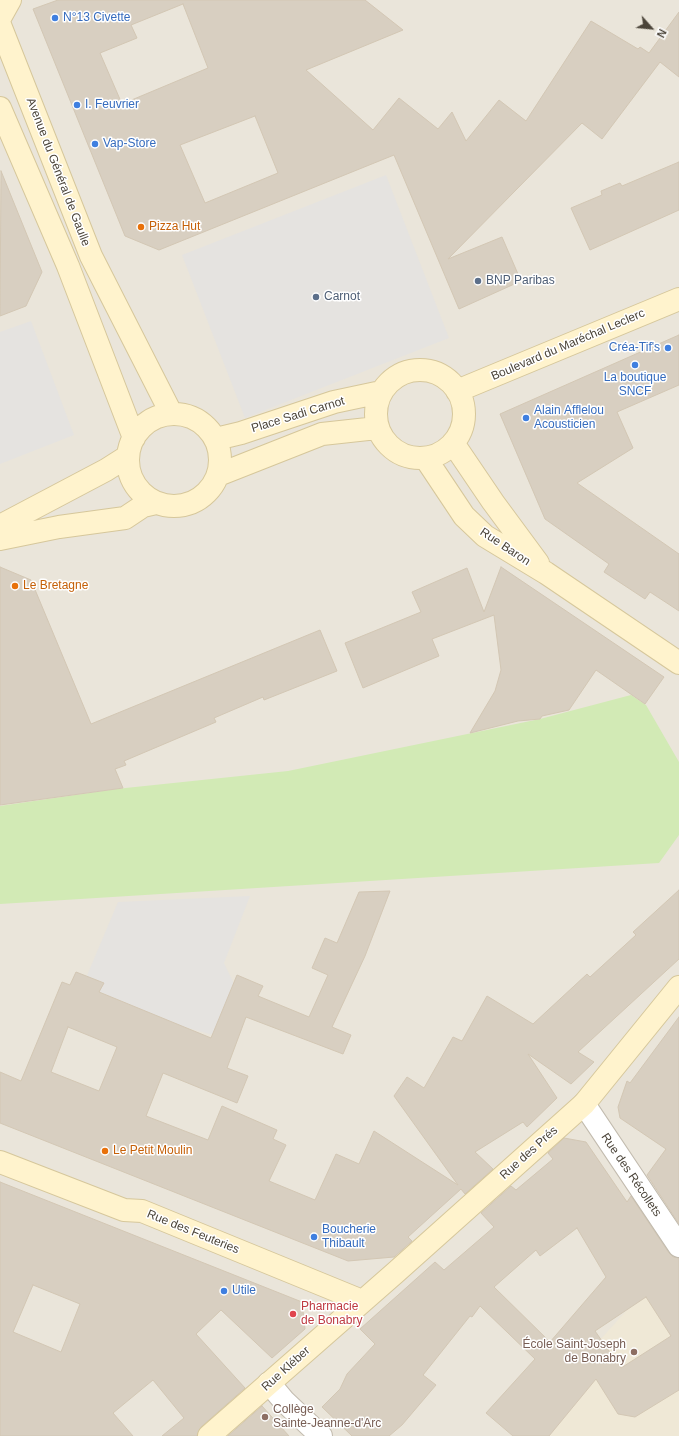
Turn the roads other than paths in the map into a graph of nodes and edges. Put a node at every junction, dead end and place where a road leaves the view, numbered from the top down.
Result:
1 (10, 0) edge
2 (0, 18) edge
3 (0, 25) edge
4 (0, 108) edge
5 (679, 299) edge
6 (457, 391) junction
7 (381, 392) junction
8 (171, 413) junction
9 (377, 428) junction
10 (216, 439) junction
11 (453, 443) junction
12 (131, 447) junction
13 (426, 459) junction
14 (218, 475) junction
15 (156, 502) junction
16 (24, 524) junction
17 (0, 526) edge
18 (0, 539) edge
19 (546, 574) junction
20 (679, 663) edge
21 (679, 987) edge
22 (584, 1104) junction
23 (0, 1162) edge
24 (679, 1246) edge
25 (362, 1301) junction
26 (269, 1383) junction
27 (208, 1436) edge
28 (321, 1436) edge

1 - 2 main road
3 - 8 main road, Avenue du Général de Gaulle
4 - 12 main road, Avenue du Général de Gaulle
5 - 6 main road, Boulevard du Maréchal Leclerc
6 - 7 main road
6 - 11 main road
7 - 9 main road
7 - 10 main road, Place Sadi Carnot
8 - 10 main road
8 - 12 main road
9 - 13 main road
9 - 14 main road
10 - 14 main road
11 - 13 main road
11 - 19 main road, Rue Baron
12 - 15 main road
12 - 16 main road
13 - 19 main road, Rue Baron
14 - 15 main road
15 - 16 main road
16 - 17 main road
16 - 18 main road
19 - 20 main road, Rue Baron
21 - 22 main road, Rue des Prés
22 - 24 street, Rue des Récollets
22 - 25 main road, Rue des Prés
23 - 25 main road, Rue des Feuteries
25 - 26 main road, Rue Kléber
26 - 27 main road, Rue Kléber
26 - 28 street

